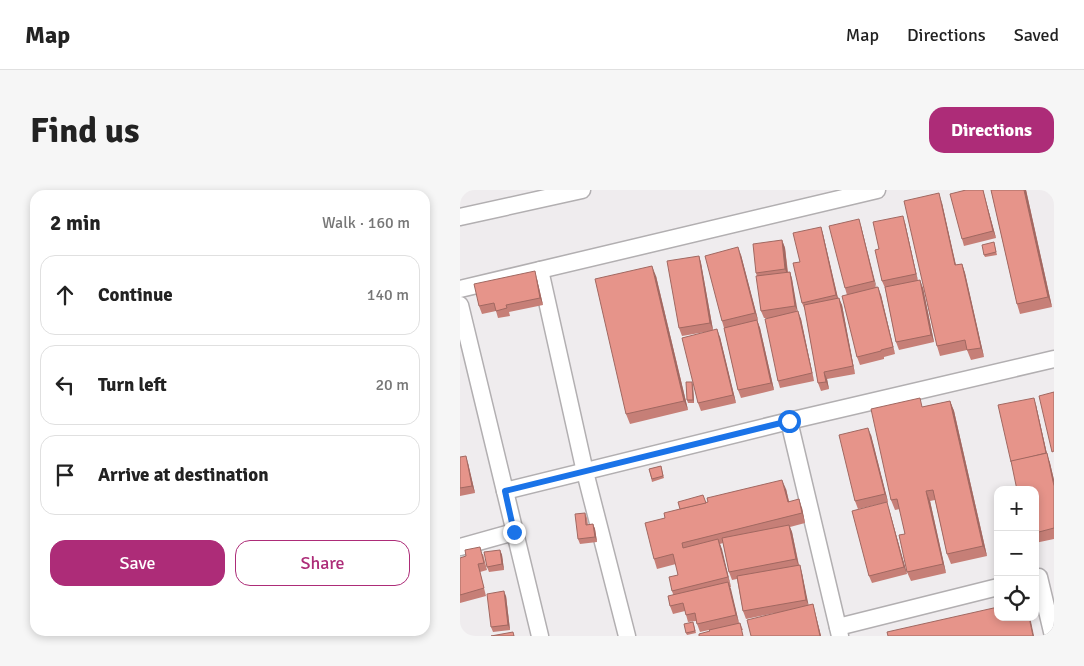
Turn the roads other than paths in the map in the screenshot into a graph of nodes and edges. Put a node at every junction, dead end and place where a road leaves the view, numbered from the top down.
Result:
1 (582, 190) edge
2 (877, 190) edge
3 (460, 217) edge
4 (540, 270) junction
5 (460, 289) edge
6 (460, 305) edge
7 (1054, 359) edge
8 (789, 421) junction
9 (585, 472) junction
10 (505, 491) junction
11 (514, 532) junction
12 (460, 548) edge
13 (1043, 576) edge
14 (994, 588) edge
15 (839, 631) edge
16 (540, 636) edge
17 (627, 636) edge
18 (1053, 636) edge

1 - 3 street
2 - 4 street
4 - 5 street
4 - 9 street
6 - 10 street
7 - 8 street
8 - 9 street
8 - 15 street
9 - 10 street
9 - 17 street
10 - 11 street
11 - 12 street
11 - 16 street
13 - 18 street
14 - 15 street

